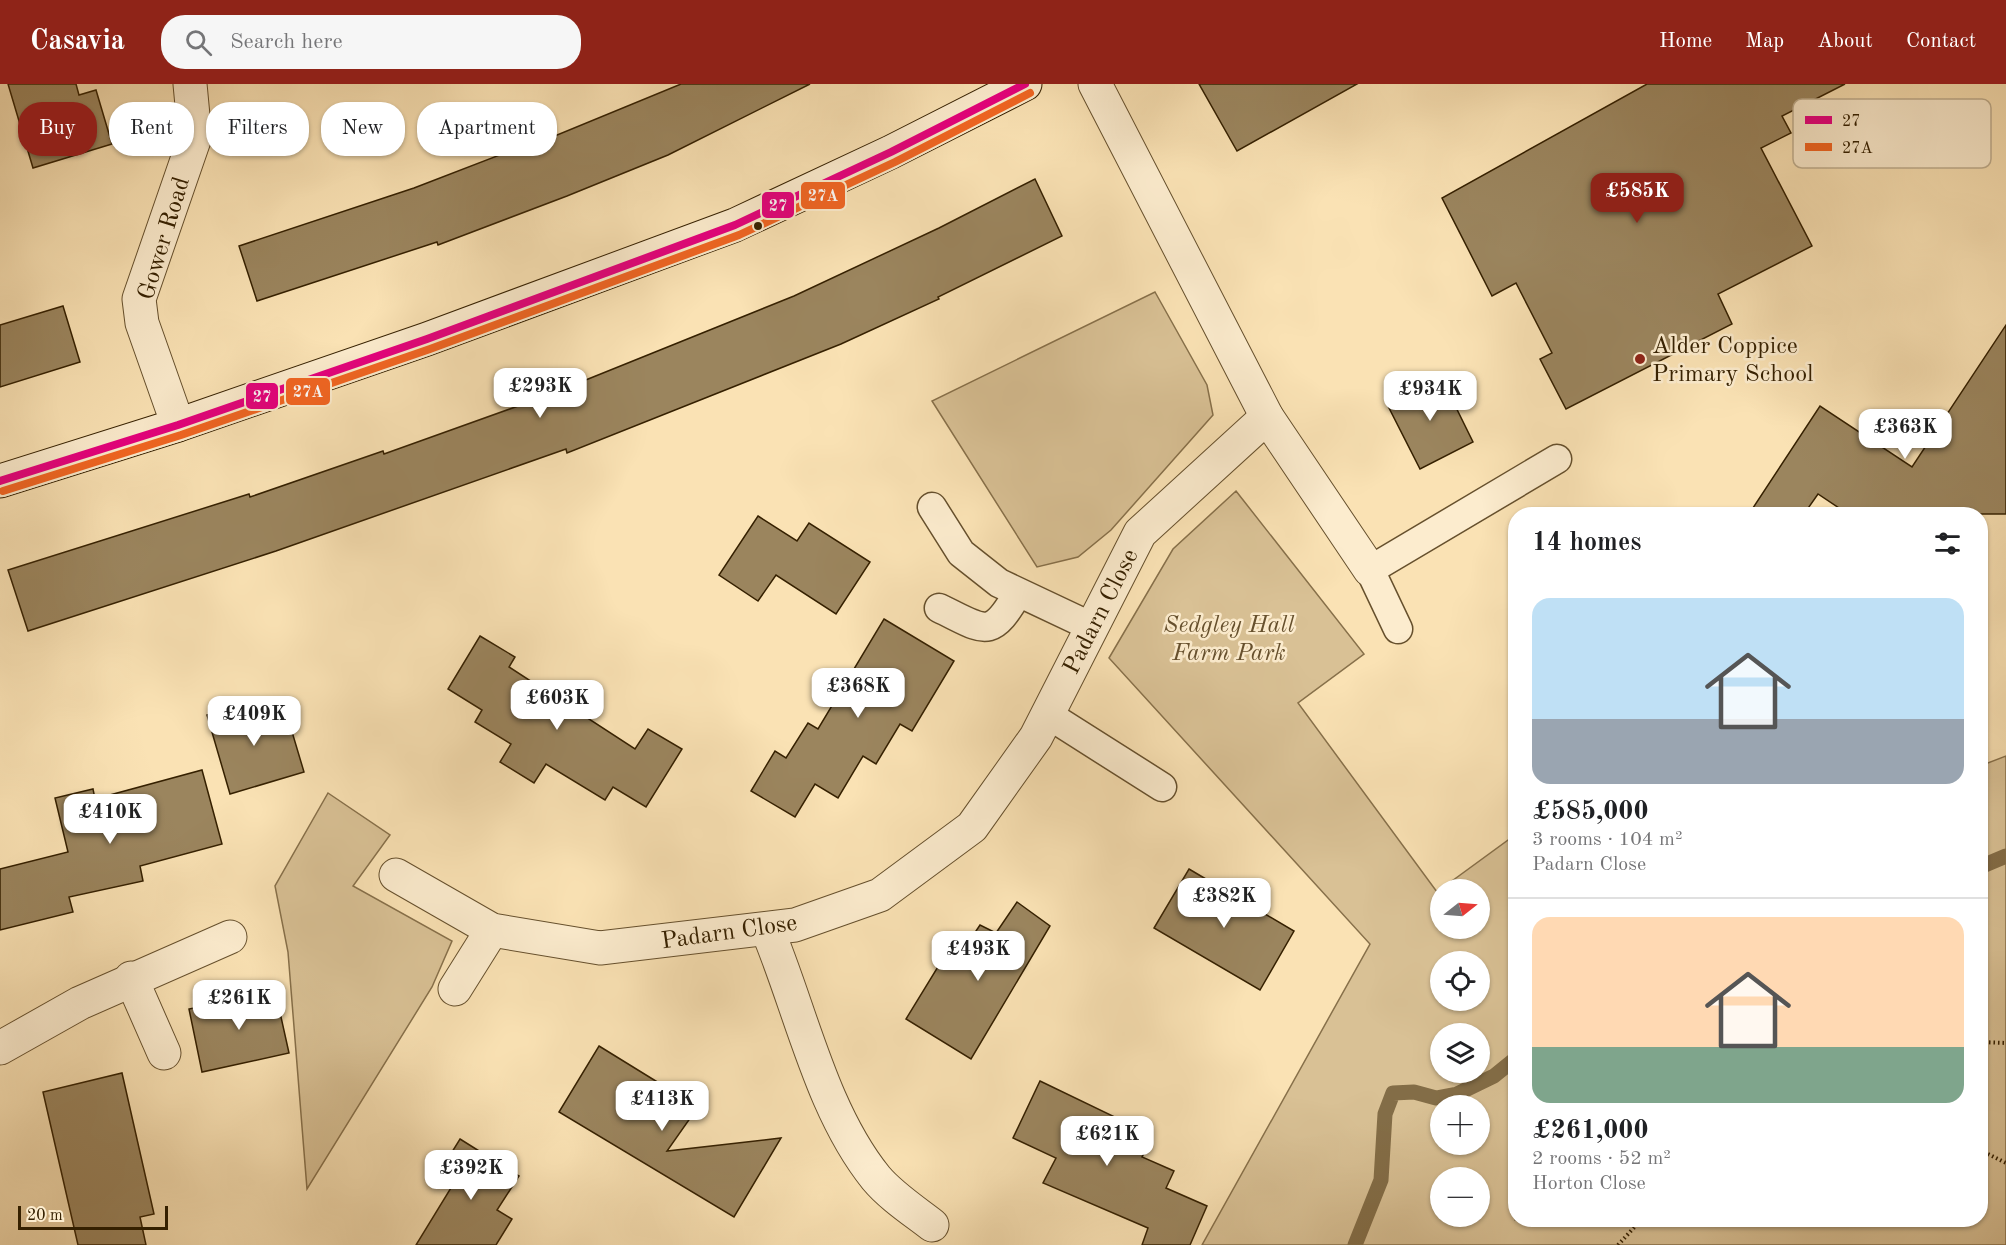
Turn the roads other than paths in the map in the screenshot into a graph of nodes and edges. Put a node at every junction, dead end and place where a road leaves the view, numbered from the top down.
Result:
1 (190, 84) edge
2 (1025, 84) edge
3 (1095, 84) edge
4 (1267, 417) junction
5 (178, 425) junction
6 (1557, 459) dead end
7 (0, 481) edge
8 (932, 507) dead end
9 (1370, 570) junction
10 (1018, 593) junction
11 (939, 608) dead end
12 (1090, 626) junction
13 (1398, 629) dead end
14 (1047, 714) junction
15 (1162, 787) dead end
16 (396, 875) dead end
17 (767, 929) junction
18 (492, 930) junction
19 (230, 937) dead end
20 (131, 978) junction
21 (455, 988) dead end
22 (0, 1048) edge
23 (164, 1053) dead end
24 (932, 1225) dead end

1 - 5 street, Gower Road
2 - 5 street
3 - 4 street
4 - 9 street
4 - 12 street, Padarn Close
5 - 7 street
6 - 9 lane
8 - 10 lane
9 - 13 lane
10 - 11 lane
10 - 12 lane
12 - 14 street, Padarn Close
14 - 15 lane
14 - 17 street, Padarn Close
16 - 18 street, Padarn Close
17 - 18 street, Padarn Close
17 - 24 street
18 - 21 street
19 - 20 street
20 - 22 street
20 - 23 street

